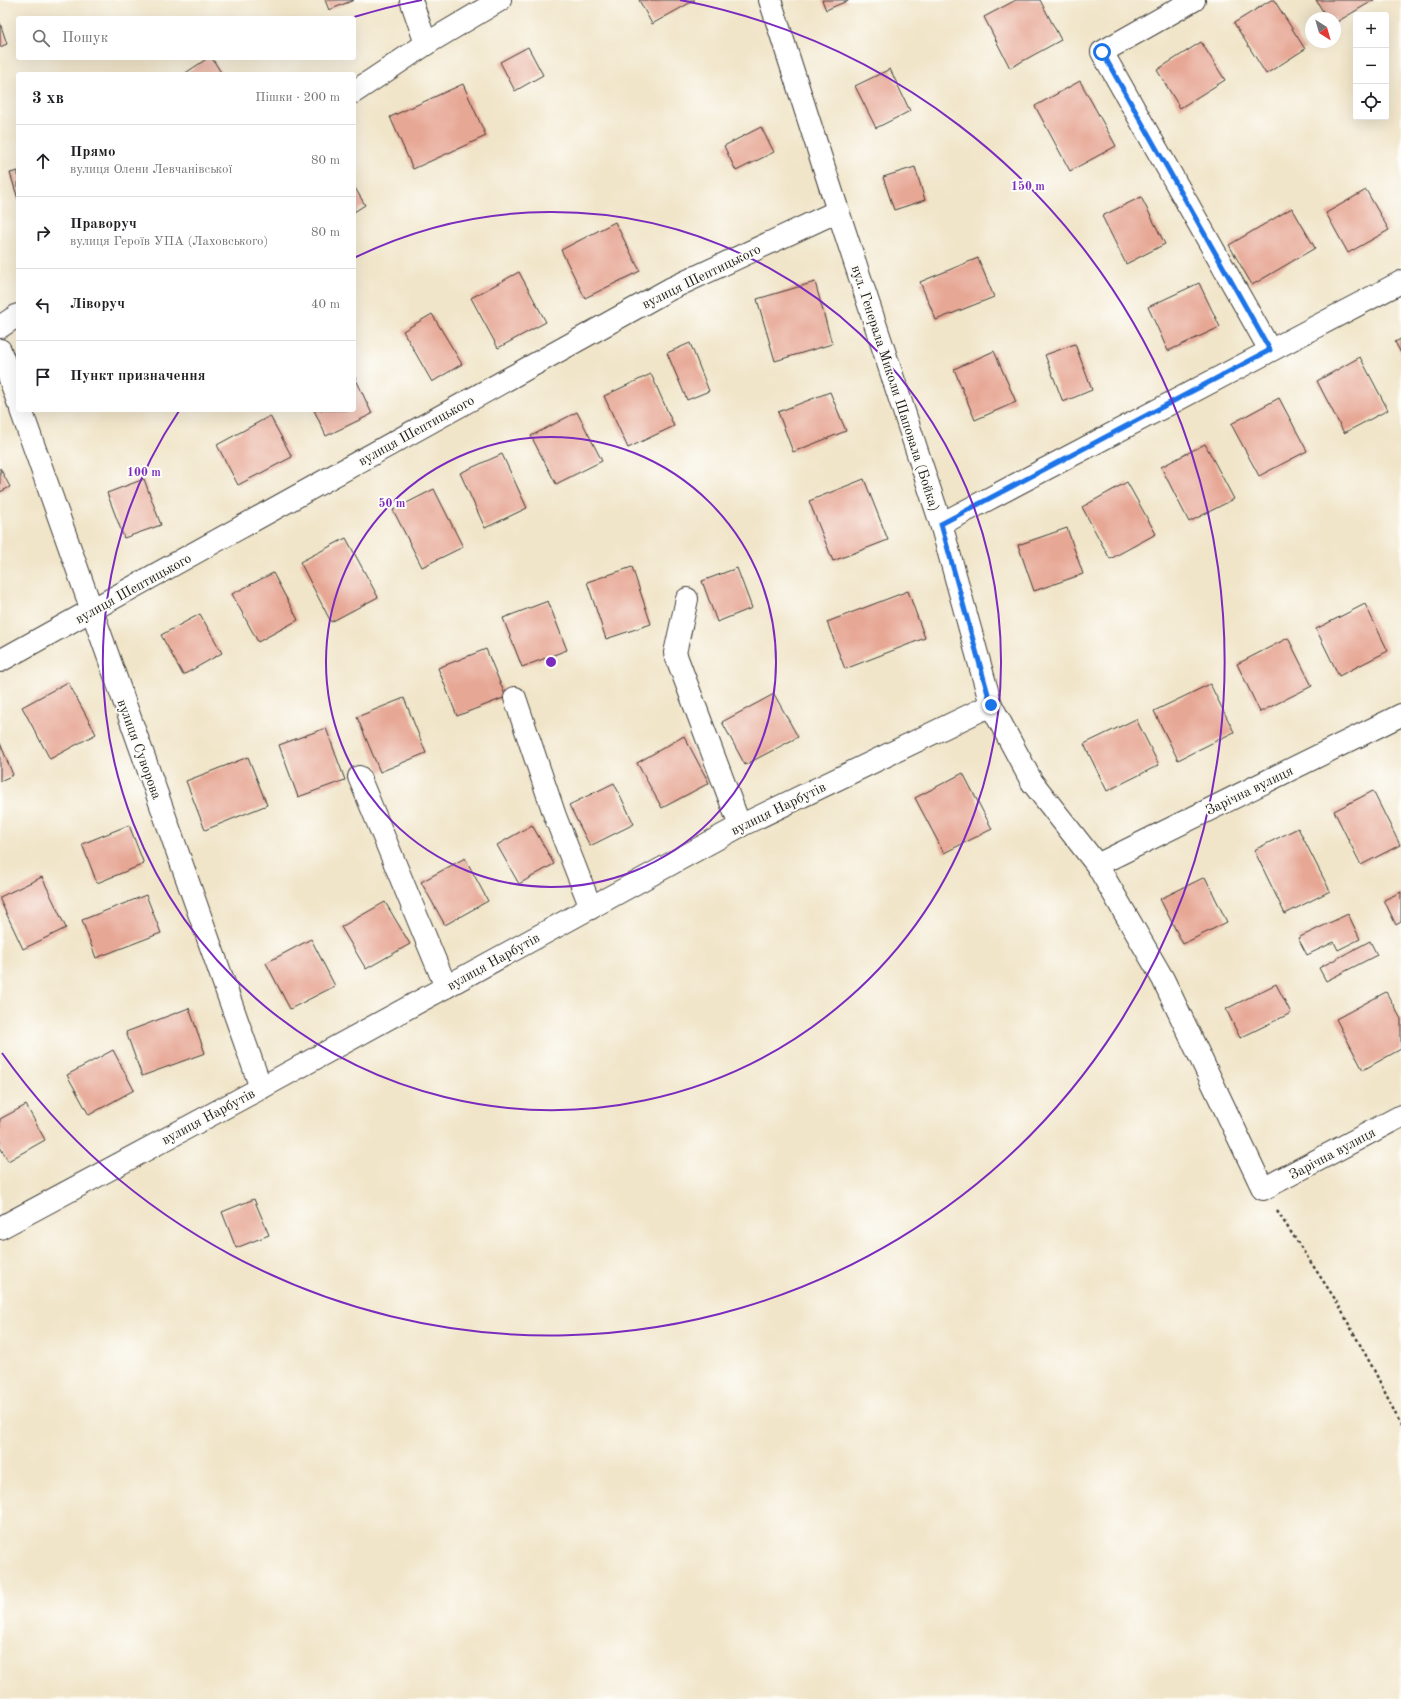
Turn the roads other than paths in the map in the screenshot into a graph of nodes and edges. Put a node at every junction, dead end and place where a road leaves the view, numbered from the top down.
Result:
1 (411, 0) edge
2 (500, 0) edge
3 (770, 0) edge
4 (1194, 0) edge
5 (426, 44) junction
6 (356, 91) edge
7 (838, 211) junction
8 (1401, 282) edge
9 (16, 316) edge
10 (0, 327) edge
11 (0, 350) edge
12 (1270, 350) junction
13 (16, 396) edge
14 (22, 412) edge
15 (941, 524) junction
16 (687, 599) dead end
17 (91, 611) junction
18 (0, 661) edge
19 (515, 698) dead end
20 (991, 705) junction
21 (1401, 715) edge
22 (359, 776) dead end
23 (740, 826) junction
24 (1097, 865) junction
25 (591, 908) junction
26 (446, 987) junction
27 (261, 1088) junction
28 (1401, 1116) edge
29 (1263, 1189) joint
30 (0, 1228) edge

1 - 5 street
2 - 5 street
3 - 7 street, вул. Генерала Миколи Шаповала (Бойка)
4 - 12 street
5 - 6 street
7 - 15 street, вул. Генерала Миколи Шаповала (Бойка)
7 - 17 street, вулиця Шептицького
8 - 12 street
9 - 10 street
11 - 13 street
12 - 15 street
14 - 17 street, вулиця Суворова
15 - 20 street, вул. Генерала Миколи Шаповала (Бойка)
16 - 23 street
17 - 18 street, вулиця Шептицького
17 - 27 street, вулиця Суворова
19 - 25 street
20 - 23 street, вулиця Нарбутів
20 - 24 street, вул. Генерала Миколи Шаповала (Бойка)
21 - 24 street, Зарічна вулиця
22 - 26 street
23 - 25 street, вулиця Нарбутів
24 - 29 street, вул. Генерала Миколи Шаповала (Бойка)
25 - 26 street, вулиця Нарбутів
26 - 27 street, вулиця Нарбутів
27 - 30 street, вулиця Нарбутів
28 - 29 street, Зарічна вулиця

